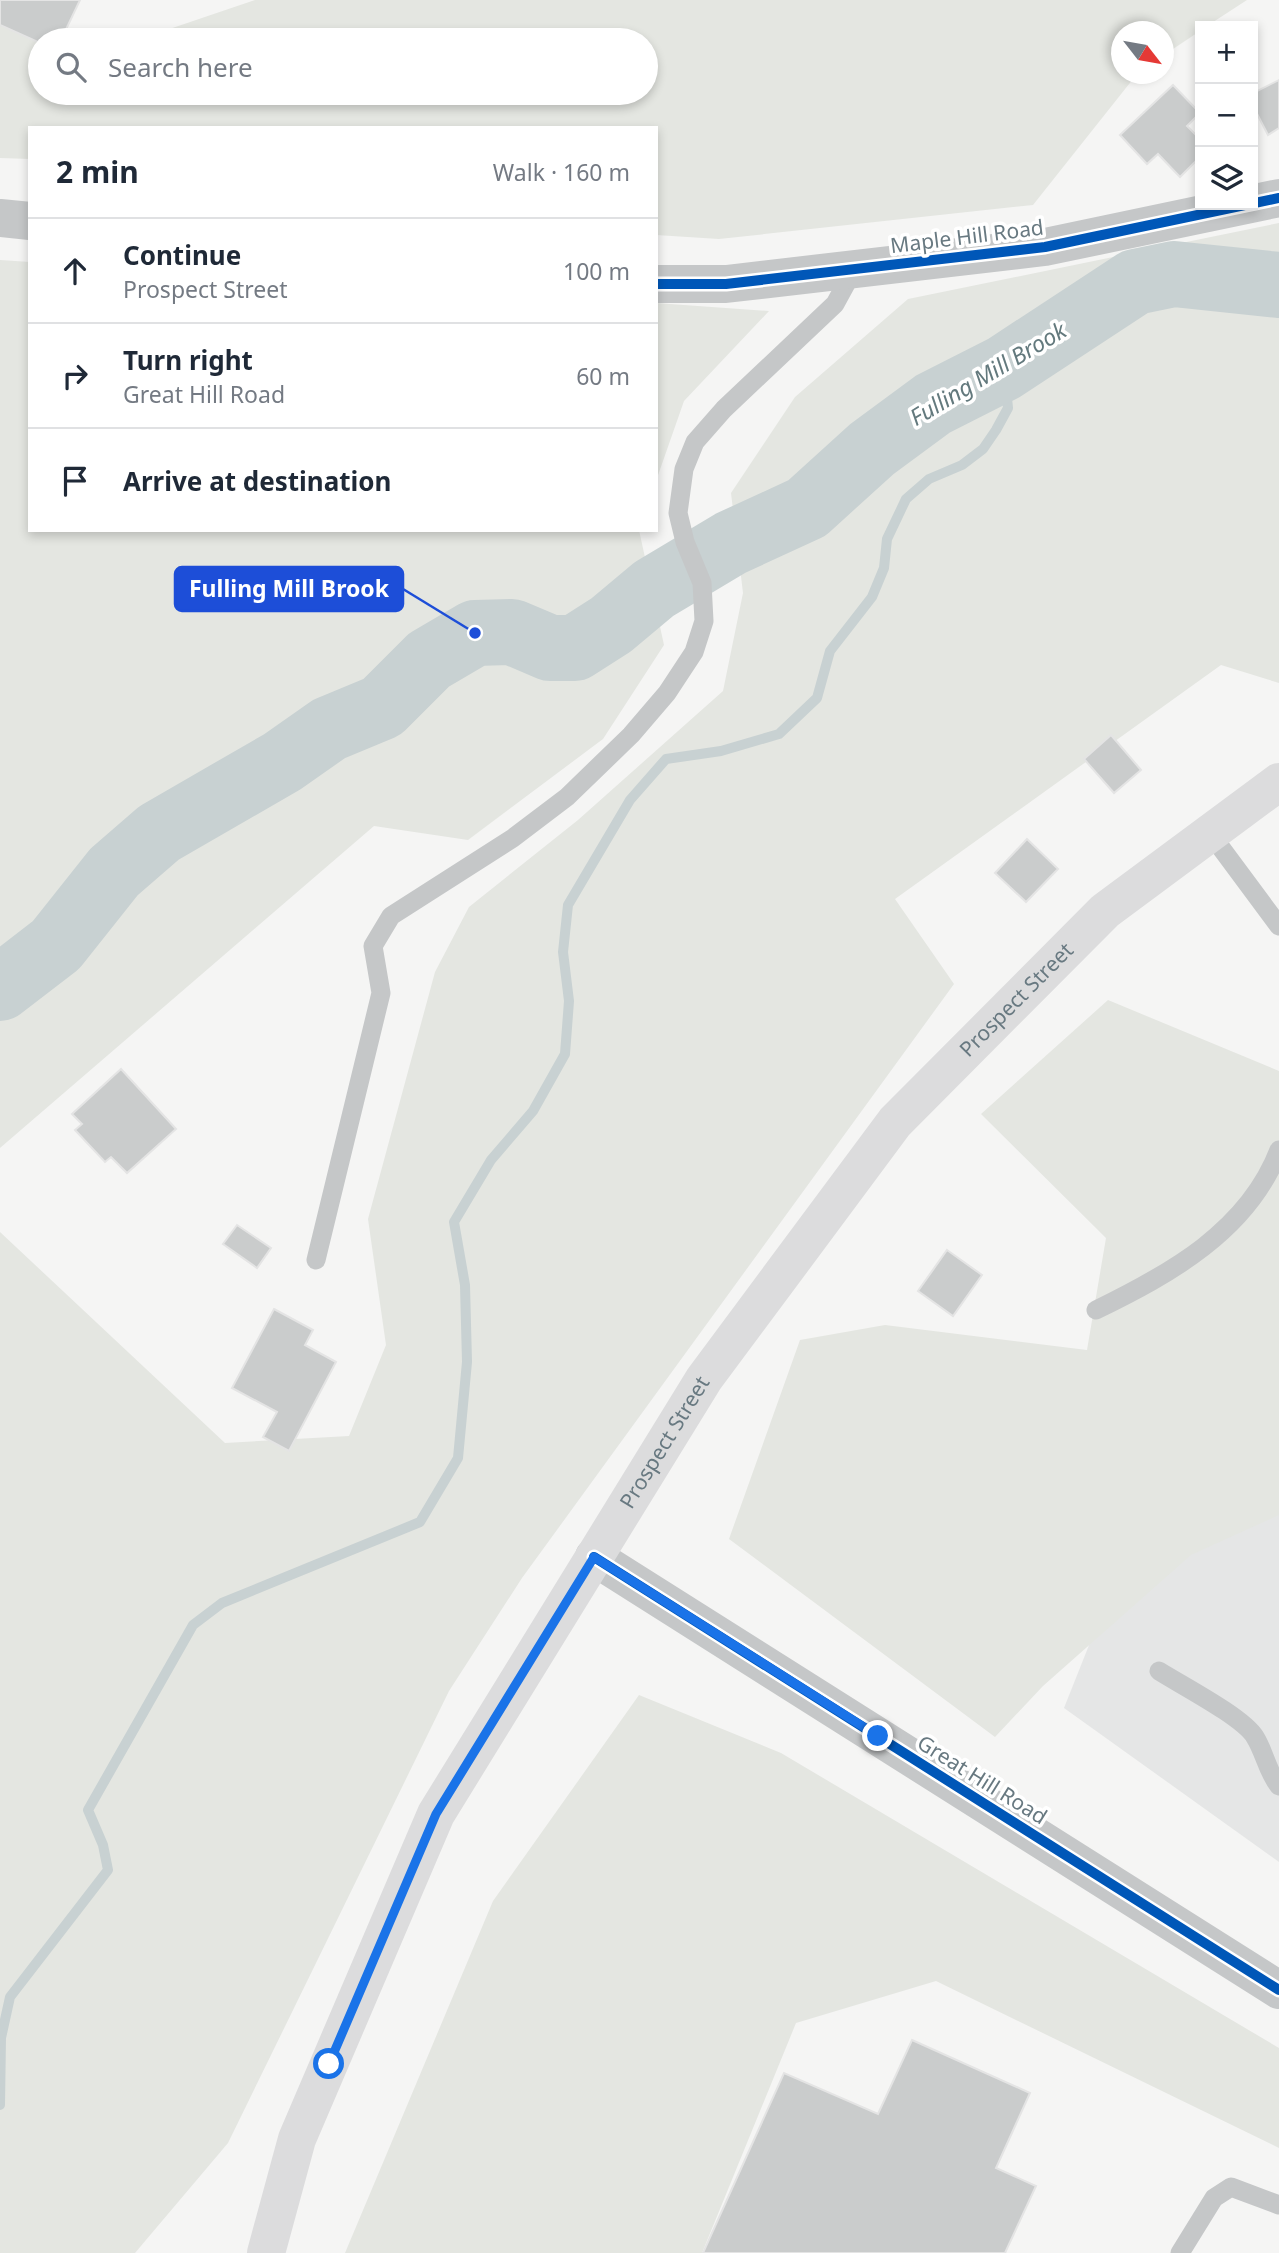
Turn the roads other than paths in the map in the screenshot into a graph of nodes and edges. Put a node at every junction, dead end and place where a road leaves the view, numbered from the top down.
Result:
1 (1279, 198) edge
2 (0, 218) edge
3 (28, 221) edge
4 (853, 271) junction
5 (658, 284) edge
6 (1279, 782) edge
7 (1210, 833) junction
8 (1279, 926) edge
9 (1279, 1150) edge
10 (316, 1261) dead end
11 (1096, 1310) dead end
12 (594, 1557) junction
13 (1159, 1671) dead end
14 (1279, 1786) edge
15 (1279, 1990) edge
16 (1279, 2205) edge
17 (266, 2253) edge
18 (1180, 2253) edge

1 - 4 street, Maple Hill Road
2 - 3 street
4 - 5 street, Maple Hill Road
4 - 10 lane
6 - 7 main road, Prospect Street
7 - 8 lane
7 - 12 main road, Prospect Street
9 - 11 lane
12 - 15 street, Great Hill Road
12 - 17 main road, Prospect Street
13 - 14 lane
16 - 18 lane

